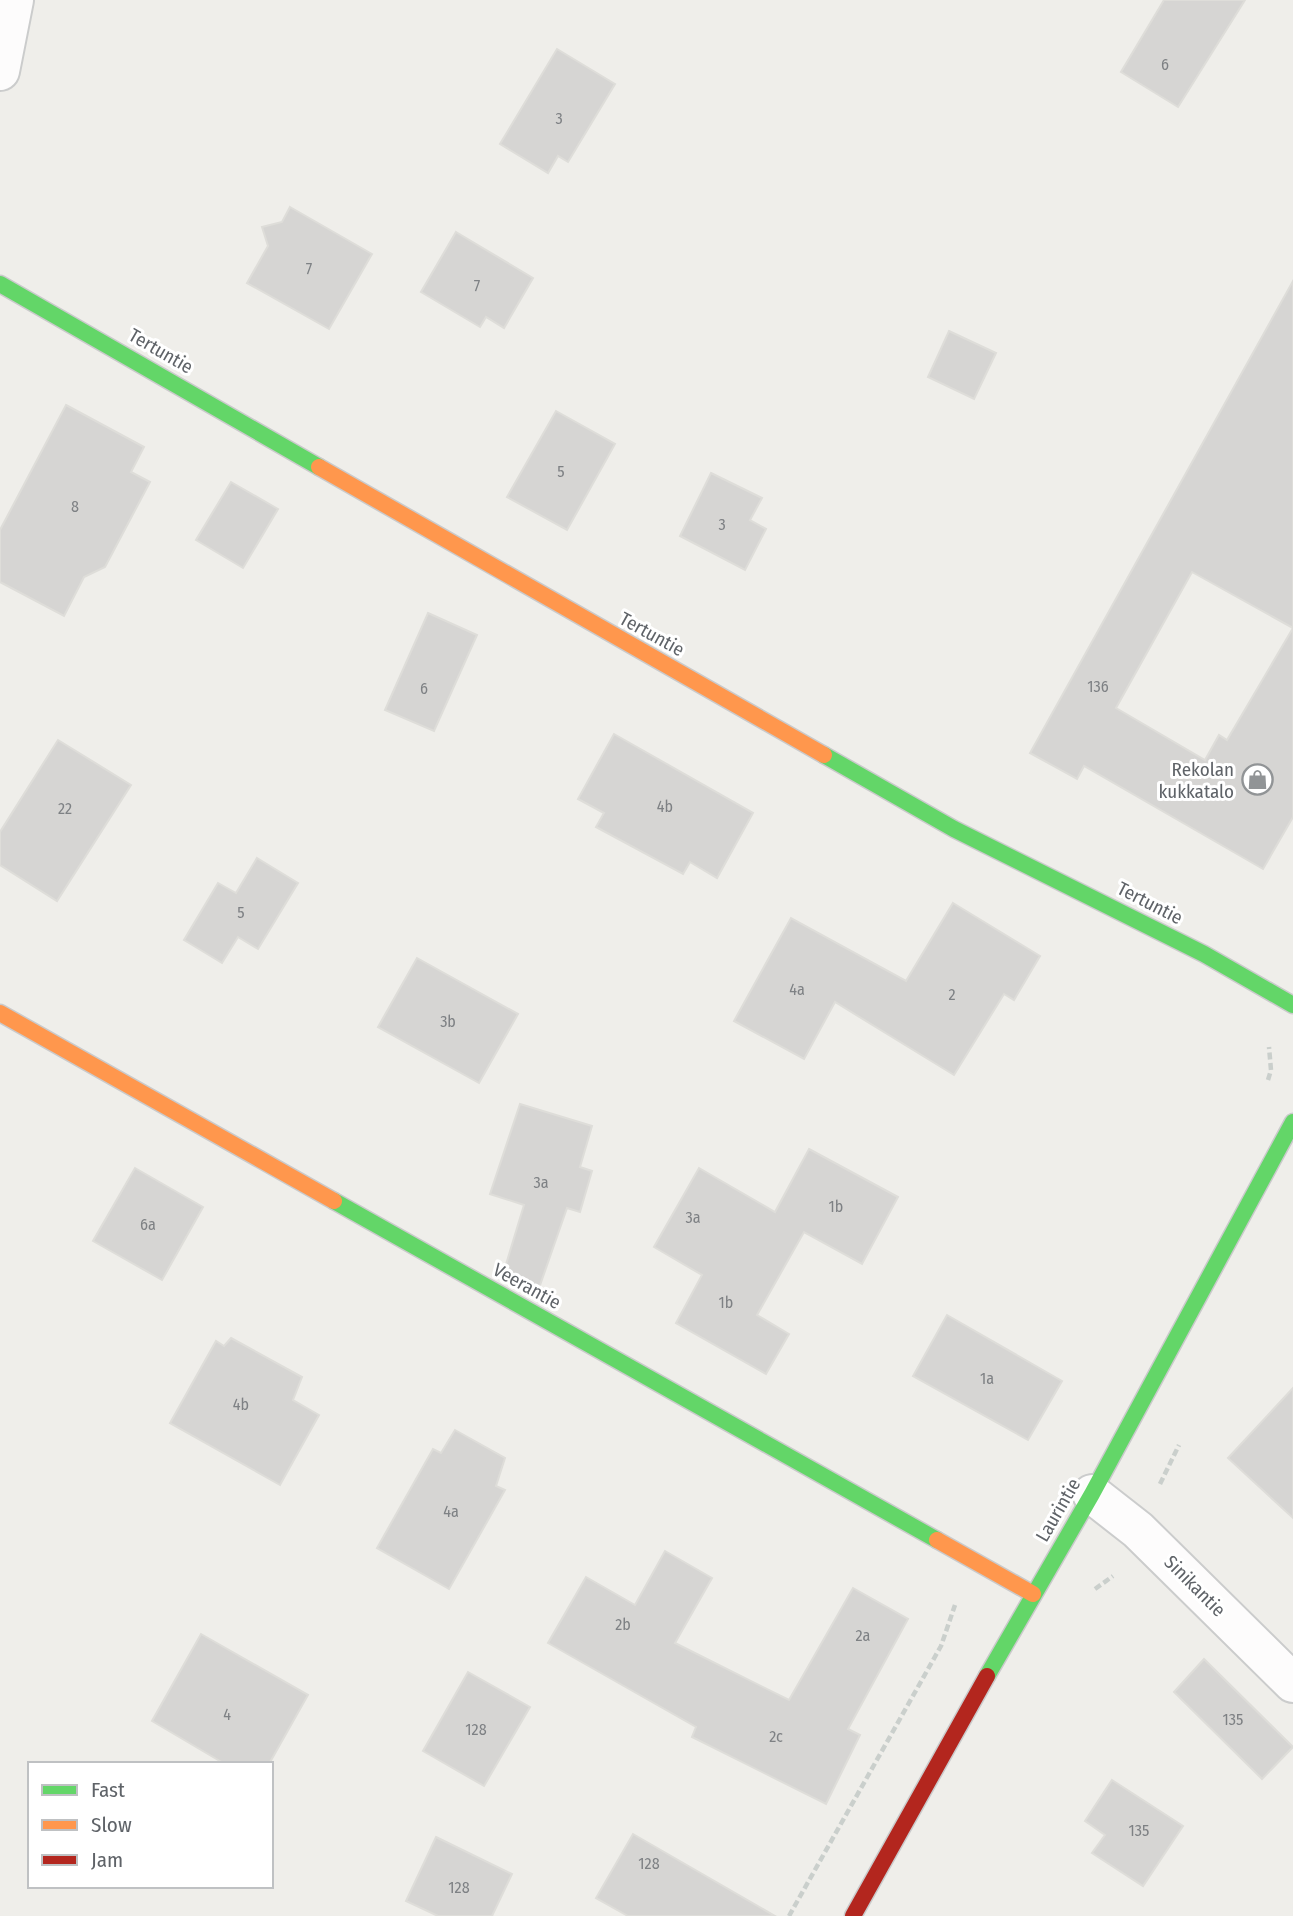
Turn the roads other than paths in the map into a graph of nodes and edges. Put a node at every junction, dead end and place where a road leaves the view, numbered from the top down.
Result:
1 (14, 0) edge
2 (0, 71) edge
3 (0, 284) edge
4 (1293, 1004) edge
5 (0, 1013) edge
6 (1293, 1122) edge
7 (1092, 1494) junction
8 (1032, 1594) junction
9 (1293, 1683) edge
10 (853, 1916) edge

1 - 2 street
3 - 4 street, Tertuntie
5 - 8 street, Veerantie
6 - 7 street, Laurintie
7 - 8 street, Laurintie
7 - 9 street, Sinikantie
8 - 10 street, Laurintie

